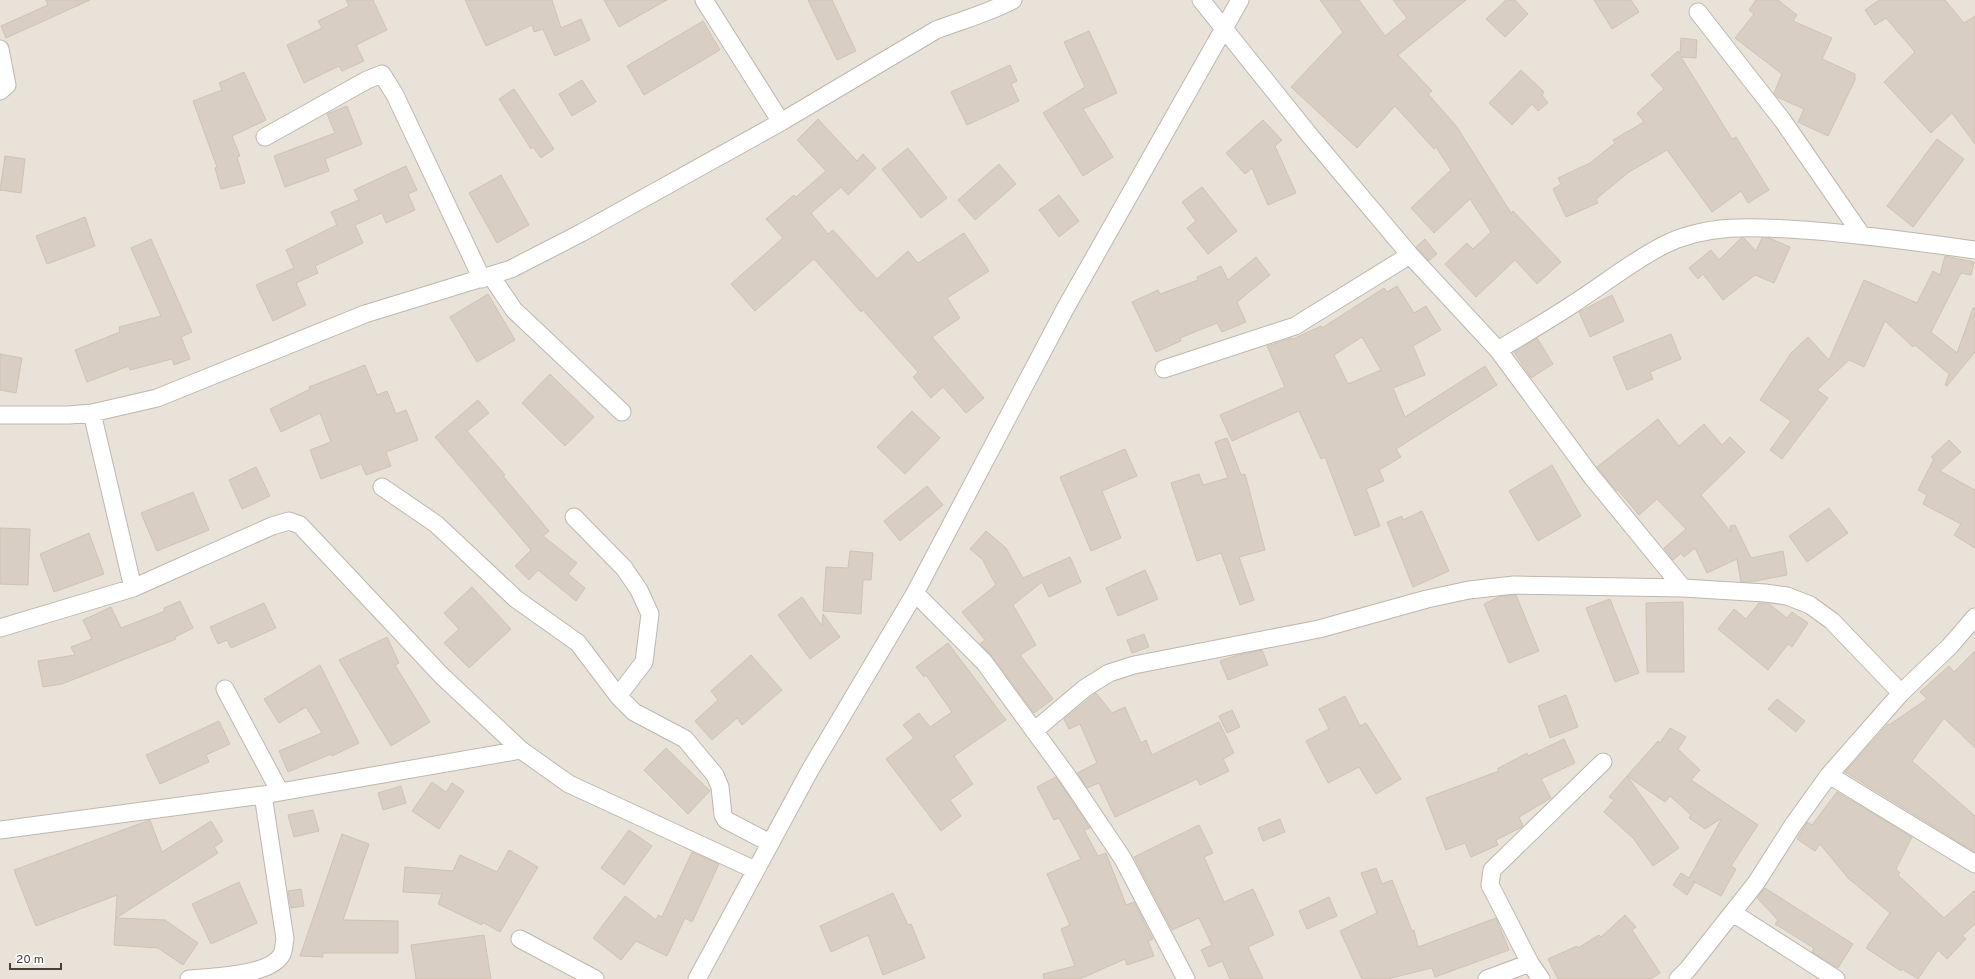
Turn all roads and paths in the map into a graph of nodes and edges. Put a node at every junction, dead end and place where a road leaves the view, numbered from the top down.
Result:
1 (704, 0) edge
2 (1013, 0) edge
3 (1201, 0) edge
4 (1240, 0) edge
5 (1698, 12) dead end
6 (1223, 27) junction
7 (0, 49) edge
8 (0, 91) edge
9 (781, 122) junction
10 (265, 137) dead end
11 (1861, 234) junction
12 (1975, 250) edge
13 (1410, 254) junction
14 (487, 278) junction
15 (1498, 350) junction
16 (1164, 369) dead end
17 (622, 412) dead end
18 (92, 414) junction
19 (0, 415) edge
20 (382, 487) dead end
21 (574, 518) dead end
22 (133, 588) junction
23 (1683, 588) junction
24 (915, 593) junction
25 (1975, 617) edge
26 (0, 628) edge
27 (225, 689) dead end
28 (1901, 693) junction
29 (618, 696) junction
30 (1034, 731) junction
31 (521, 750) junction
32 (1603, 762) dead end
33 (1829, 775) junction
34 (271, 793) junction
35 (0, 830) edge
36 (770, 843) junction
37 (1975, 864) edge
38 (755, 870) junction
39 (1733, 913) junction
40 (520, 939) dead end
41 (1530, 963) junction
42 (189, 979) edge
43 (595, 979) edge
44 (697, 979) edge
45 (1186, 979) edge
46 (1487, 979) edge
47 (1541, 979) edge
48 (1678, 979) edge
49 (1836, 979) edge

1 - 9 street
2 - 9 street
3 - 6 street
4 - 6 street
5 - 11 street
6 - 13 street
6 - 24 street
7 - 8 street
9 - 14 street
10 - 14 street
11 - 12 street
11 - 15 street
13 - 15 street
13 - 16 street
14 - 17 street
14 - 18 street
15 - 23 street
18 - 19 street
18 - 22 street
20 - 29 street
21 - 29 street
22 - 26 street
22 - 31 street
23 - 28 street
23 - 30 street
24 - 30 street
24 - 36 street
25 - 28 street
27 - 34 street
28 - 33 street
29 - 36 street
30 - 45 street
31 - 34 street
31 - 38 street
32 - 41 street
33 - 37 street
33 - 39 street
34 - 35 street
34 - 42 street
36 - 38 street
38 - 44 street
39 - 48 street
39 - 49 street
40 - 43 street
41 - 46 street
41 - 47 street

